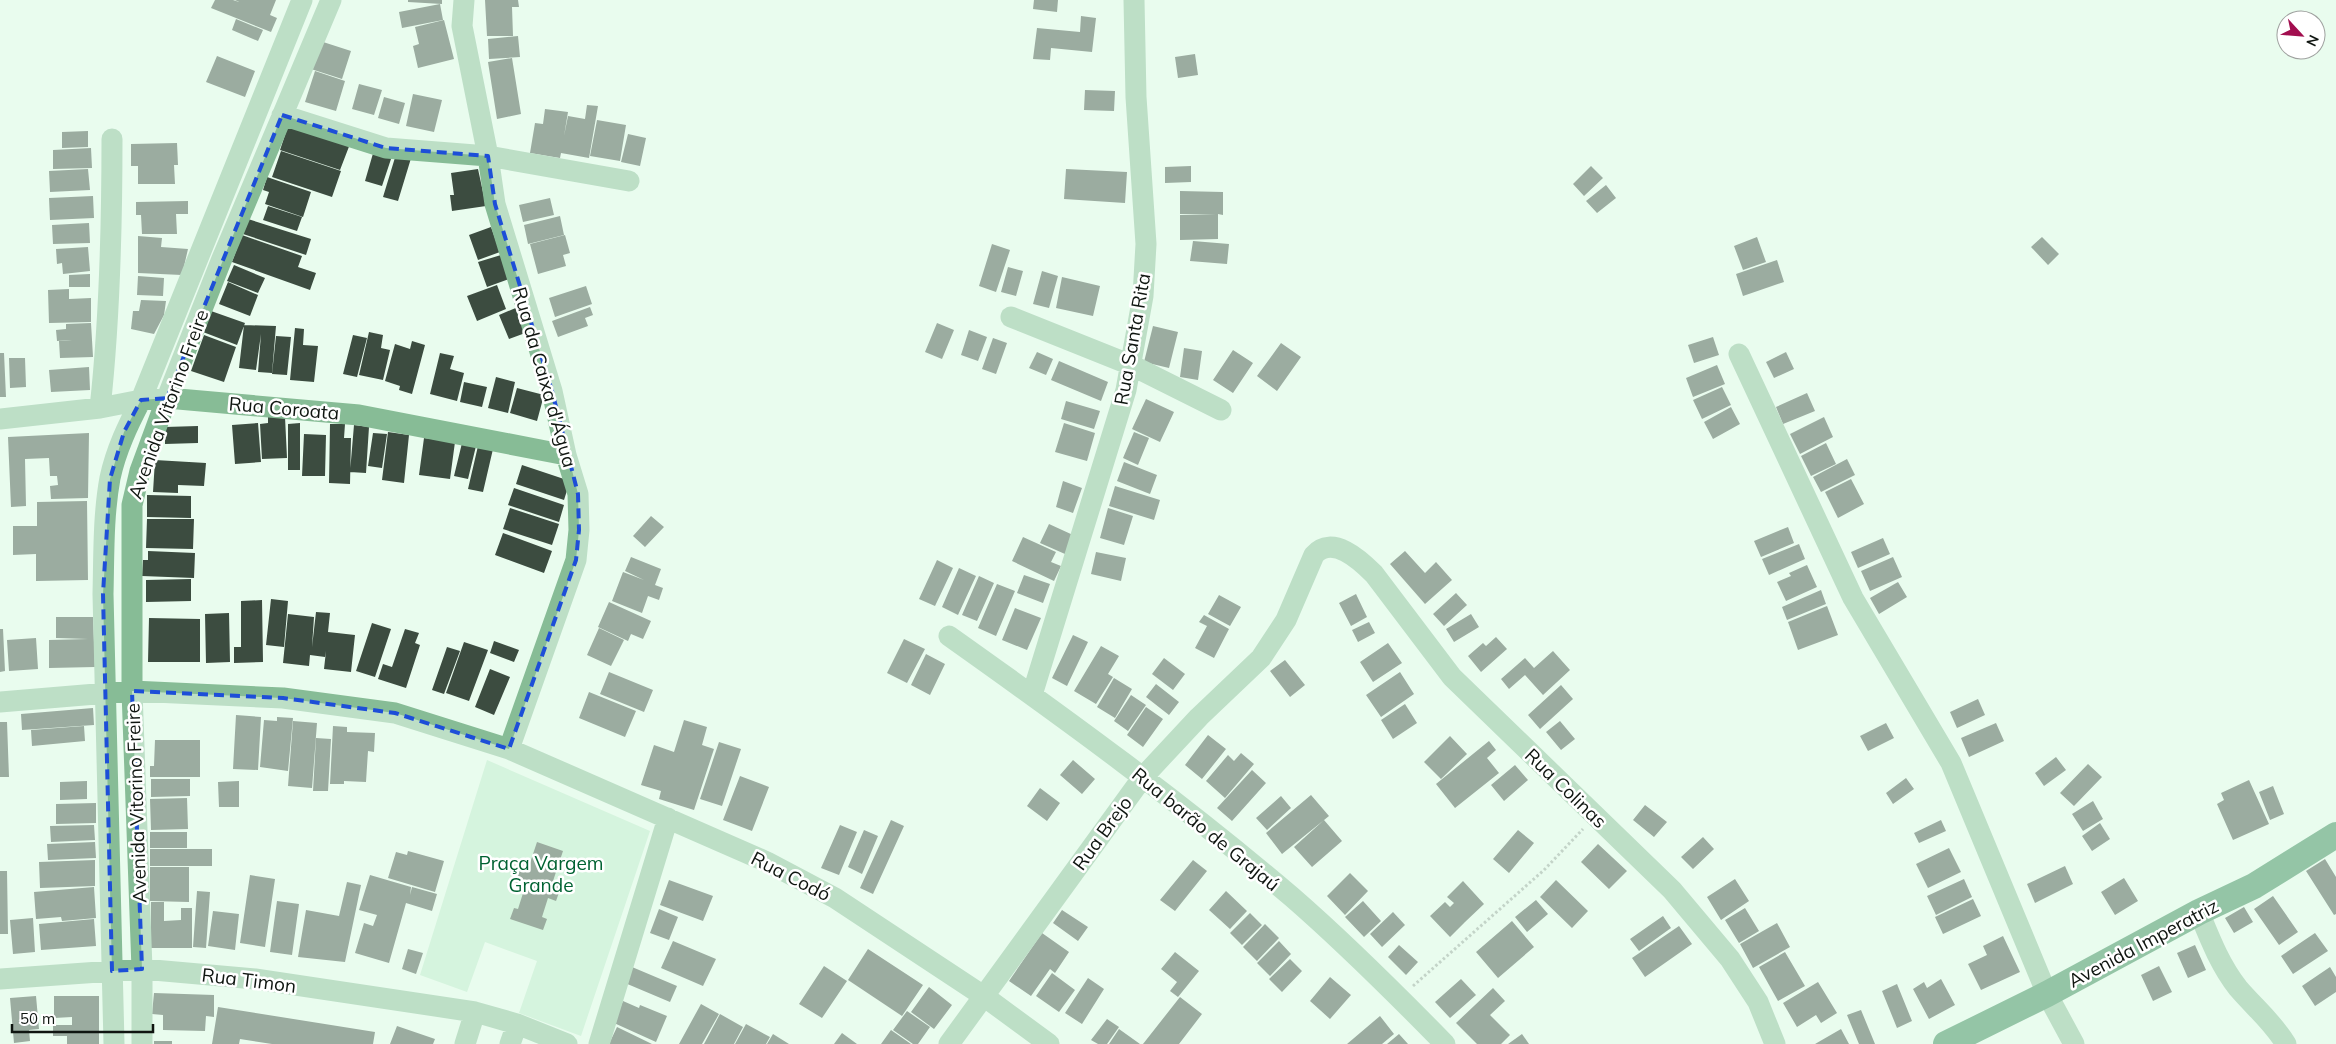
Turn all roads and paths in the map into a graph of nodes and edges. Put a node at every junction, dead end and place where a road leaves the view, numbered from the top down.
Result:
1 (302, 0) edge
2 (331, 0) edge
3 (464, 0) edge
4 (1134, 0) edge
5 (282, 115) junction
6 (112, 139) dead end
7 (488, 156) junction
8 (629, 182) dead end
9 (1011, 317) dead end
10 (1739, 354) dead end
11 (1131, 365) junction
12 (167, 398) junction
13 (141, 400) junction
14 (100, 408) junction
15 (1221, 410) dead end
16 (0, 419) edge
17 (566, 455) junction
18 (1337, 548) joint
19 (949, 636) dead end
20 (132, 691) junction
21 (106, 692) junction
22 (1032, 695) junction
23 (0, 702) edge
24 (509, 749) junction
25 (1143, 777) junction
26 (1595, 817) junction
27 (668, 818) junction
28 (2336, 834) edge
29 (2199, 912) junction
30 (142, 969) junction
31 (112, 971) junction
32 (0, 979) edge
33 (2048, 994) junction
34 (985, 997) junction
35 (1400, 998) junction
36 (475, 1012) junction
37 (516, 1024) junction
38 (114, 1044) edge
39 (142, 1044) edge
40 (465, 1044) edge
41 (510, 1044) edge
42 (568, 1044) edge
43 (599, 1044) edge
44 (949, 1044) edge
45 (1049, 1044) edge
46 (1445, 1044) edge
47 (1775, 1044) edge
48 (1946, 1044) edge
49 (2074, 1044) edge
50 (2286, 1044) edge

1 - 13 street, Avenida Vitorino Freire
2 - 5 street, Avenida Vitorino Freire
3 - 7 street, Rua da Caixa d'Água
4 - 11 street, Rua Santa Rita
5 - 7 street
5 - 12 street, Avenida Vitorino Freire
6 - 14 street
7 - 8 street
7 - 17 street, Rua da Caixa d'Água
9 - 11 street
10 - 33 street
11 - 15 street
11 - 22 street, Rua Santa Rita
12 - 13 street, Rua Coroata
12 - 17 street, Rua Coroata
12 - 20 street, Avenida Vitorino Freire
13 - 14 street, Rua Coroata
13 - 21 street, Avenida Vitorino Freire
14 - 16 street, Rua Coroata
17 - 24 street, Rua da Caixa d'Água
18 - 25 street, Rua Brejo
18 - 26 street, Rua Colinas
19 - 22 street, Rua barão de Grajaú
20 - 21 street, Rua Codó
20 - 24 street, Rua Codó
20 - 30 street, Avenida Vitorino Freire
21 - 23 street, Rua Codó
21 - 31 street, Avenida Vitorino Freire
22 - 25 street, Rua barão de Grajaú
24 - 27 street, Rua Codó
25 - 34 street, Rua Brejo
25 - 35 street, Rua barão de Grajaú
26 - 35 path
26 - 47 street, Rua Colinas
27 - 34 street, Rua Codó
27 - 43 street
28 - 29 main road, Avenida Imperatriz
29 - 33 main road, Avenida Imperatriz
29 - 50 street
30 - 31 street, Rua Timon
30 - 36 street, Rua Timon
30 - 39 street, Avenida Vitorino Freire
31 - 32 street, Rua Timon
31 - 38 street, Avenida Vitorino Freire
33 - 48 main road, Avenida Imperatriz
33 - 49 street
34 - 44 street, Rua Brejo
34 - 45 street, Rua Codó
35 - 46 street, Rua barão de Grajaú
36 - 37 street, Rua Timon
36 - 40 street
37 - 41 street
37 - 42 street, Rua Timon

